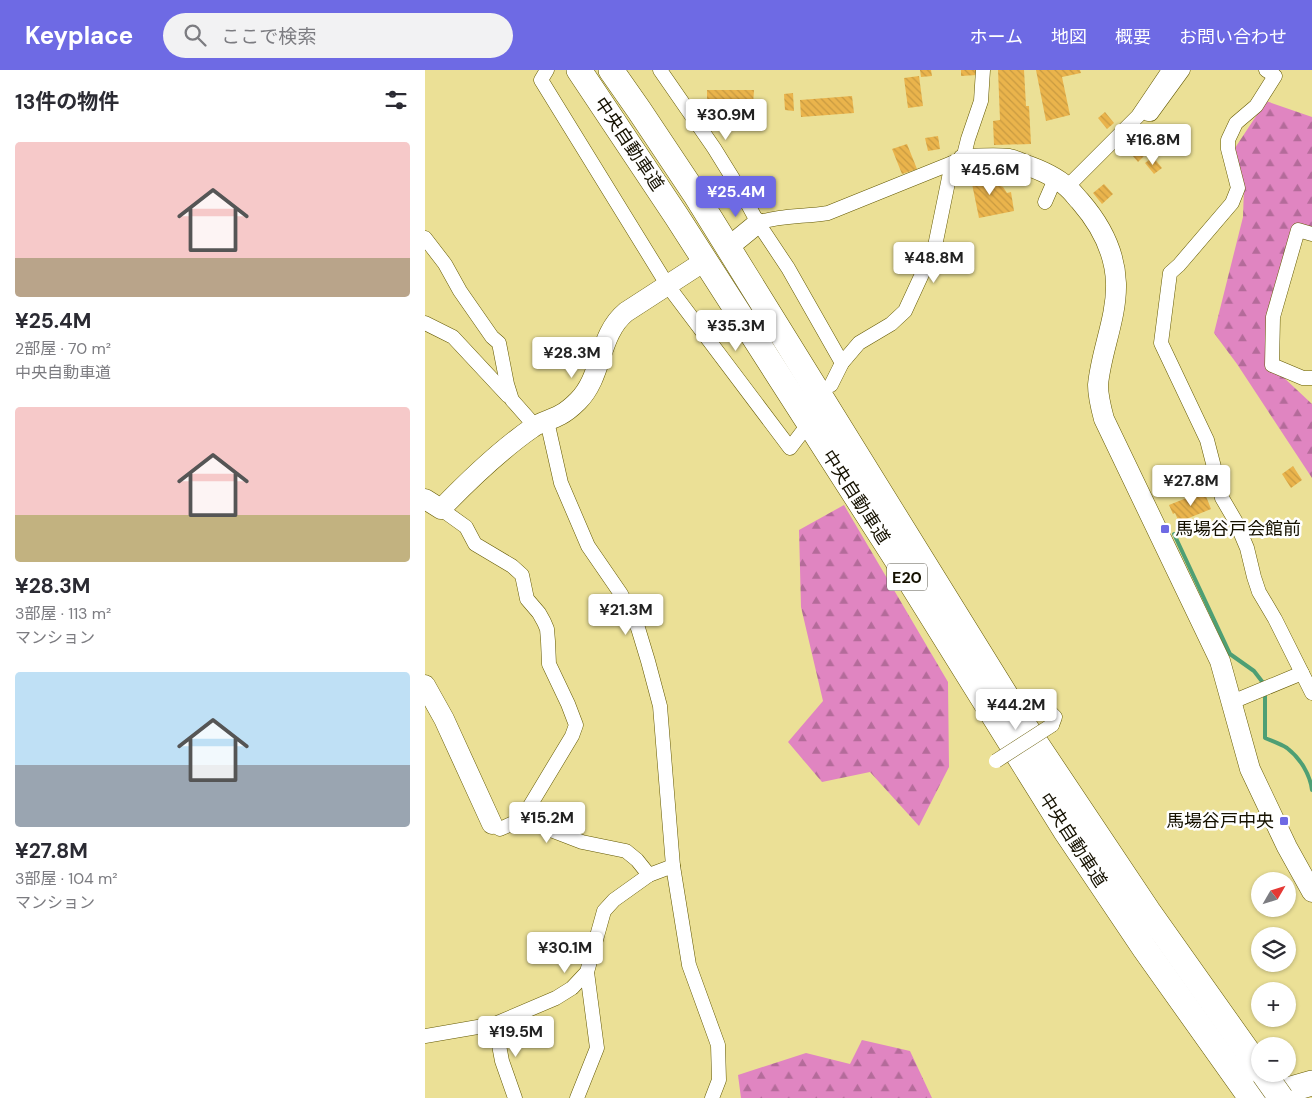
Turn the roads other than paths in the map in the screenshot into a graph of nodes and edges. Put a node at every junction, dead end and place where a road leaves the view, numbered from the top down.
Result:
1 (547, 70) edge
2 (579, 70) edge
3 (611, 70) edge
4 (983, 70) edge
5 (1169, 70) edge
6 (1183, 70) edge
7 (1266, 70) edge
8 (664, 72) edge
9 (1138, 116) junction
10 (957, 161) junction
11 (1061, 183) junction
12 (1045, 202) dead end
13 (758, 223) junction
14 (1312, 234) edge
15 (425, 238) edge
16 (736, 241) dead end
17 (697, 266) dead end
18 (668, 286) junction
19 (425, 323) edge
20 (842, 363) junction
21 (1312, 378) edge
22 (831, 385) dead end
23 (512, 400) junction
24 (541, 424) junction
25 (803, 431) dead end
26 (433, 504) edge
27 (1302, 673) junction
28 (425, 684) edge
29 (1312, 693) edge
30 (1039, 701) dead end
31 (1232, 702) junction
32 (996, 761) dead end
33 (523, 819) junction
34 (492, 824) joint
35 (673, 866) junction
36 (649, 876) junction
37 (1312, 892) edge
38 (587, 972) junction
39 (495, 1024) junction
40 (425, 1036) edge
41 (1251, 1055) edge
42 (1270, 1082) edge
43 (1312, 1082) edge
44 (1245, 1090) edge
45 (515, 1098) edge
46 (577, 1098) edge
47 (711, 1098) edge
48 (1260, 1098) edge
49 (1281, 1098) edge

1 - 18 street
2 - 44 highway, 中央自動車道 / E20
3 - 41 highway, 中央自動車道 / E20
4 - 10 street
5 - 9 street
6 - 9 street
7 - 27 street
8 - 13 street
9 - 11 street
10 - 11 street
10 - 13 street
10 - 20 street
11 - 12 street
11 - 31 street
13 - 16 street
13 - 20 street
14 - 21 street
15 - 23 street
17 - 18 street
18 - 24 street
18 - 25 street
19 - 23 street
20 - 22 street
23 - 24 street
24 - 26 street
24 - 35 street
26 - 33 street
27 - 29 street
27 - 31 street
28 - 34 street
30 - 32 street, bridge
31 - 37 street
33 - 34 street
33 - 36 street
35 - 36 street
35 - 47 street
36 - 38 street
38 - 39 street
38 - 46 street
39 - 40 street
39 - 45 street
42 - 49 highway, bridge
43 - 48 highway

